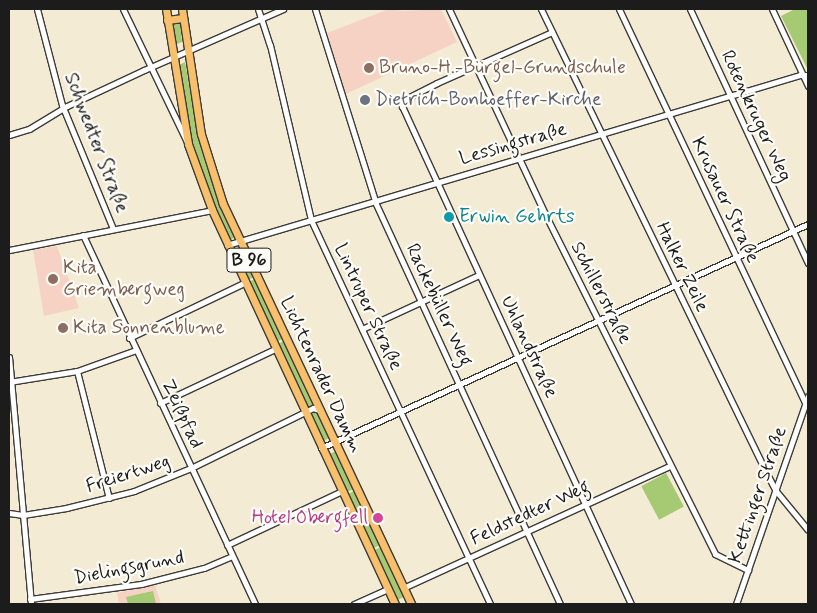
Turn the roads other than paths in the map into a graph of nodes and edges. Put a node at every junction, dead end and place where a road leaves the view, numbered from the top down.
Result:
1 (37, 9) edge
2 (123, 9) edge
3 (166, 9) edge
4 (182, 9) edge
5 (258, 9) edge
6 (283, 9) edge
7 (315, 9) edge
8 (448, 9) edge
9 (541, 9) edge
10 (619, 9) edge
11 (690, 9) edge
12 (772, 9) edge
13 (261, 16) junction
14 (183, 18) junction
15 (168, 20) junction
16 (552, 32) junction
17 (186, 50) junction
18 (172, 57) junction
19 (150, 67) junction
20 (476, 67) junction
21 (806, 75) edge
22 (808, 86) edge
23 (730, 95) junction
24 (63, 109) junction
25 (667, 114) junction
26 (600, 134) junction
27 (9, 135) edge
28 (188, 144) junction
29 (518, 158) junction
30 (437, 182) junction
31 (374, 201) junction
32 (212, 210) junction
33 (311, 220) junction
34 (808, 224) edge
35 (113, 229) junction
36 (793, 231) junction
37 (83, 235) junction
38 (240, 241) junction
39 (226, 245) junction
40 (9, 250) edge
41 (735, 257) junction
42 (808, 263) edge
43 (479, 275) junction
44 (244, 283) junction
45 (674, 285) junction
46 (421, 302) junction
47 (598, 320) junction
48 (362, 329) junction
49 (129, 338) junction
50 (275, 349) junction
51 (136, 350) junction
52 (9, 357) edge
53 (517, 358) junction
54 (76, 371) junction
55 (10, 382) edge
56 (459, 384) junction
57 (808, 396) edge
58 (160, 403) junction
59 (807, 404) edge
60 (319, 410) junction
61 (400, 411) junction
62 (305, 415) junction
63 (334, 442) junction
64 (321, 448) junction
65 (670, 466) junction
66 (191, 468) junction
67 (342, 491) junction
68 (776, 491) junction
69 (109, 498) junction
70 (585, 505) junction
71 (9, 513) edge
72 (23, 515) junction
73 (808, 530) edge
74 (527, 531) junction
75 (227, 545) junction
76 (232, 556) junction
77 (469, 558) junction
78 (748, 570) junction
79 (403, 588) junction
80 (388, 589) junction
81 (30, 601) edge
82 (254, 604) edge
83 (354, 604) edge
84 (395, 604) edge
85 (411, 604) edge
86 (490, 604) edge
87 (560, 604) edge
88 (631, 604) edge
89 (736, 604) edge

1 - 24 street, Schwedter Straße
2 - 19 street, Lichtenrader Damm
3 - 15 main road, Lichtenrader Damm / B 96
4 - 14 main road, Lichtenrader Damm / B 96
5 - 13 street, Lintruper Straße
6 - 13 street
7 - 31 street, Rackebüller Weg
8 - 20 street, Schillerstraße
9 - 16 street, Halker Zeile
10 - 25 street, Krusauer Straße
11 - 23 street, Rotenkruger Weg
12 - 21 street
13 - 17 street
13 - 33 street, Lintruper Straße
14 - 15 main road
14 - 17 main road, Lichtenrader Damm / B 96
15 - 18 main road, Lichtenrader Damm / B 96
16 - 20 street
16 - 26 street, Halker Zeile
17 - 18 street
17 - 38 main road, Lichtenrader Damm / B 96
18 - 19 street
18 - 28 main road, Lichtenrader Damm / B 96
19 - 24 street
19 - 28 street, Lichtenrader Damm
20 - 29 street, Schillerstraße
20 - 30 street, Uhlandstraße
21 - 22 street
21 - 23 street, Lessingstraße
23 - 25 street, Lessingstraße
23 - 36 street, Rotenkruger Weg
24 - 27 street
24 - 35 street, Schwedter Straße
25 - 26 street, Lessingstraße
25 - 41 street, Krusauer Straße
26 - 29 street, Lessingstraße
26 - 45 street, Halker Zeile
28 - 32 main road, Lichtenrader Damm / B 96
29 - 30 street, Lessingstraße
29 - 47 street, Schillerstraße
30 - 31 street, Lessingstraße
30 - 43 street, Uhlandstraße
31 - 33 street, Lessingstraße
31 - 46 street, Rackebüller Weg
32 - 35 street
32 - 39 main road, Lichtenrader Damm / B 96
33 - 38 street, Lessingstraße
33 - 48 street, Lintruper Straße
34 - 36 street
35 - 37 street
36 - 41 street
36 - 42 street, Rotenkruger Weg
37 - 40 street
37 - 49 street, Zeißpfad
38 - 39 street, Lessingstraße
38 - 60 main road, Lichtenrader Damm / B 96
39 - 44 main road, Lichtenrader Damm / B 96
41 - 45 street
41 - 59 street, Krusauer Straße
43 - 46 street
43 - 53 street, Uhlandstraße
44 - 49 street
44 - 50 main road, Lichtenrader Damm / B 96
45 - 47 street
45 - 68 street, Halker Zeile
46 - 48 street
46 - 56 street, Rackebüller Weg
47 - 53 street
47 - 65 street, Schillerstraße
48 - 61 street, Lintruper Straße
49 - 51 street, Zeißpfad
50 - 58 street
50 - 62 main road, Lichtenrader Damm / B 96
51 - 54 street
51 - 58 street, Zeißpfad
52 - 55 street
53 - 56 street
53 - 70 street, Uhlandstraße
54 - 55 street
54 - 69 street
55 - 72 street
56 - 61 street
56 - 74 street, Rackebüller Weg
57 - 59 street, Kettinger Straße
58 - 66 street, Zeißpfad
59 - 68 street, Kettinger Straße
60 - 62 street, Freiertweg
60 - 63 main road, Lichtenrader Damm / B 96
61 - 63 street
61 - 77 street, Lintruper Straße
62 - 64 main road, Lichtenrader Damm / B 96
62 - 66 street, Freiertweg
63 - 64 street
63 - 79 main road, Lichtenrader Damm / B 96
64 - 67 main road, Lichtenrader Damm / B 96
65 - 70 street, Feldstedter Weg
65 - 78 street, Schillerstraße
66 - 69 street, Freiertweg
66 - 75 street, Zeißpfad
67 - 75 street
67 - 80 main road, Lichtenrader Damm / B 96
68 - 73 street, Halker Zeile
68 - 78 street, Kettinger Straße
69 - 72 street, Freiertweg
70 - 74 street, Feldstedter Weg
70 - 88 street, Uhlandstraße
71 - 72 street, Freiertweg
72 - 81 street
74 - 77 street, Feldstedter Weg
74 - 87 street, Rackebüller Weg
75 - 76 street, Zeißpfad
76 - 81 street, Dielingsgrund
76 - 82 street, Zeißpfad
77 - 79 street, Feldstedter Weg
77 - 86 street, Lintruper Straße
78 - 89 street, Kettinger Straße
79 - 85 main road, Lichtenrader Damm / B 96
80 - 83 street
80 - 84 main road, Lichtenrader Damm / B 96

